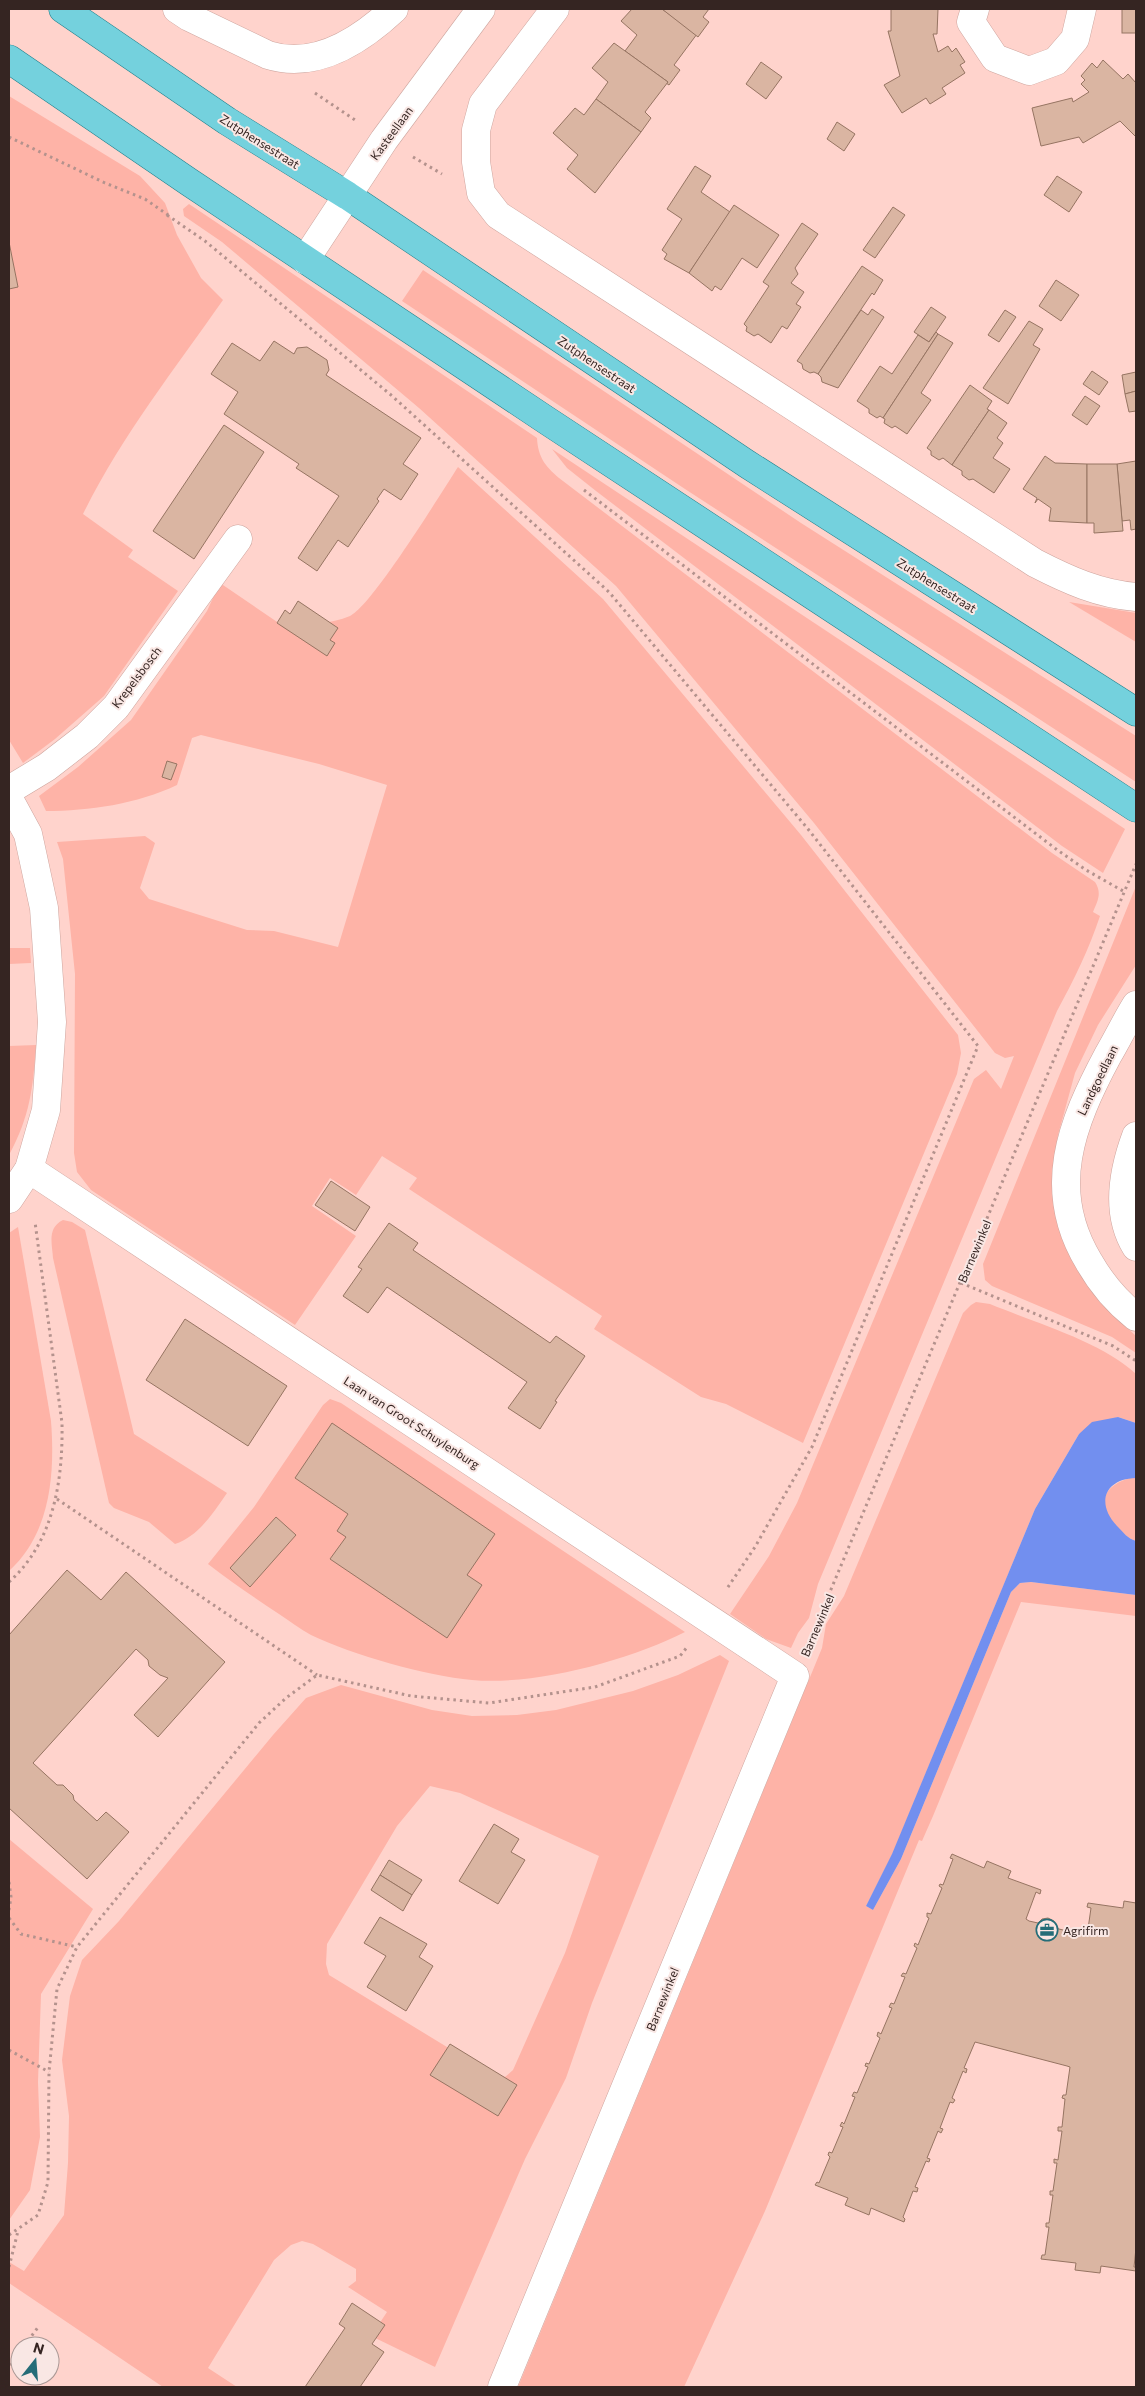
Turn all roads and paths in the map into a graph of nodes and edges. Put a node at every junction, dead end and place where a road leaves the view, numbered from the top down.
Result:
1 (63, 9) edge
2 (176, 9) edge
3 (394, 9) edge
4 (481, 9) edge
5 (555, 9) edge
6 (975, 9) edge
7 (1082, 9) edge
8 (9, 59) edge
9 (9, 137) edge
10 (189, 182) junction
11 (348, 196) junction
12 (167, 215) junction
13 (305, 260) junction
14 (578, 484) dead end
15 (238, 539) dead end
16 (1136, 597) edge
17 (1136, 712) edge
18 (9, 790) edge
19 (9, 799) edge
20 (1136, 808) edge
21 (1136, 864) edge
22 (1123, 891) junction
23 (1136, 1005) edge
24 (1136, 1136) edge
25 (29, 1169) junction
26 (9, 1199) edge
27 (1136, 1247) edge
28 (961, 1283) junction
29 (1136, 1316) edge
30 (1136, 1361) edge
31 (56, 1499) junction
32 (9, 1582) edge
33 (708, 1617) junction
34 (317, 1675) junction
35 (795, 1676) junction
36 (9, 1882) edge
37 (9, 1910) edge
38 (9, 1918) edge
39 (77, 1947) junction
40 (9, 2050) edge
41 (49, 2072) junction
42 (18, 2231) junction
43 (9, 2235) edge
44 (9, 2267) edge
45 (39, 2326) dead end
46 (32, 2336) edge
47 (502, 2387) edge

1 - 11 main road, Zutphensestraat
2 - 3 street
4 - 11 street, Kasteellaan
5 - 16 street
6 - 7 street
8 - 10 main road
9 - 12 path
10 - 12 path
10 - 13 main road
11 - 13 street, Kasteellaan
11 - 17 main road, Zutphensestraat
12 - 33 path
13 - 20 main road
14 - 22 path
15 - 18 street, Krepelsbosch
19 - 25 street
21 - 22 path, Barnewinkel
22 - 28 path, Barnewinkel
23 - 29 street, Landgoedlaan
24 - 27 street
25 - 26 street
25 - 31 path
25 - 33 street, Laan van Groot Schuylenburg
28 - 30 path
28 - 35 path, Barnewinkel
31 - 32 path
31 - 34 path
33 - 34 path
33 - 35 street, Laan van Groot Schuylenburg
34 - 39 path
35 - 47 street, Barnewinkel
36 - 37 path
38 - 39 path
39 - 41 path
40 - 41 path
41 - 42 path
42 - 43 path
42 - 44 path
45 - 46 path

